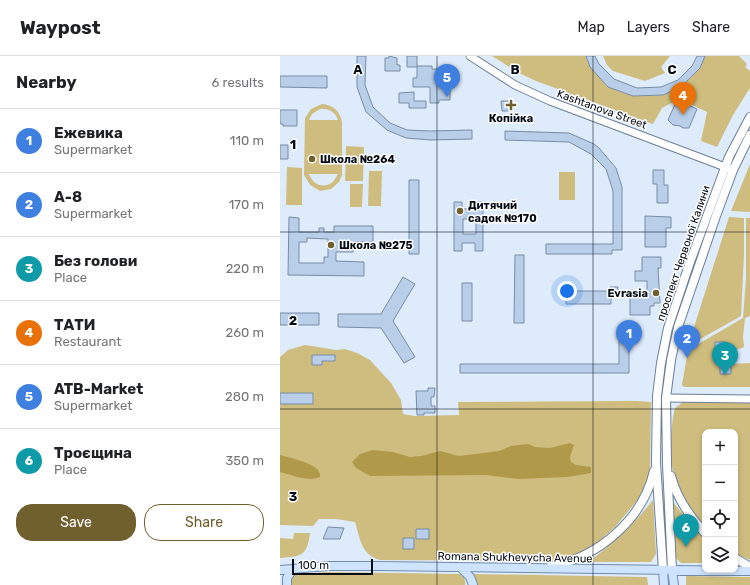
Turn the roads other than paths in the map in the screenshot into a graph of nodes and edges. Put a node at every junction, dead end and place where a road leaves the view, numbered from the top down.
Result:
1 (470, 56) edge
2 (750, 117) edge
3 (750, 135) edge
4 (730, 168) junction
5 (666, 398) junction
6 (750, 399) edge
7 (656, 462) junction
8 (667, 464) junction
9 (702, 530) edge
10 (738, 560) edge
11 (460, 567) junction
12 (750, 567) edge
13 (540, 568) junction
14 (293, 569) junction
15 (280, 570) edge
16 (663, 570) junction
17 (672, 570) junction
18 (750, 571) edge
19 (287, 585) edge
20 (472, 585) edge
21 (664, 585) edge
22 (674, 585) edge

1 - 4 street, Kashtanova Street
2 - 4 main road, проспект Червоної Калини
3 - 4 main road, проспект Червоної Калини
4 - 5 main road, проспект Червоної Калини
4 - 7 main road, проспект Червоної Калини
5 - 6 street
5 - 8 main road, проспект Червоної Калини
7 - 13 main road
7 - 16 main road, проспект Червоної Калини
8 - 9 main road
8 - 17 main road, проспект Червоної Калини
10 - 12 main road
11 - 13 main road, Romana Shukhevycha Avenue
11 - 14 main road, Romana Shukhevycha Avenue
11 - 20 main road
13 - 16 main road, Romana Shukhevycha Avenue
14 - 15 main road, Romana Shukhevycha Avenue
14 - 19 main road
16 - 17 main road, Romana Shukhevycha Avenue
16 - 21 main road
17 - 18 main road, Romana Shukhevycha Avenue
17 - 22 main road

